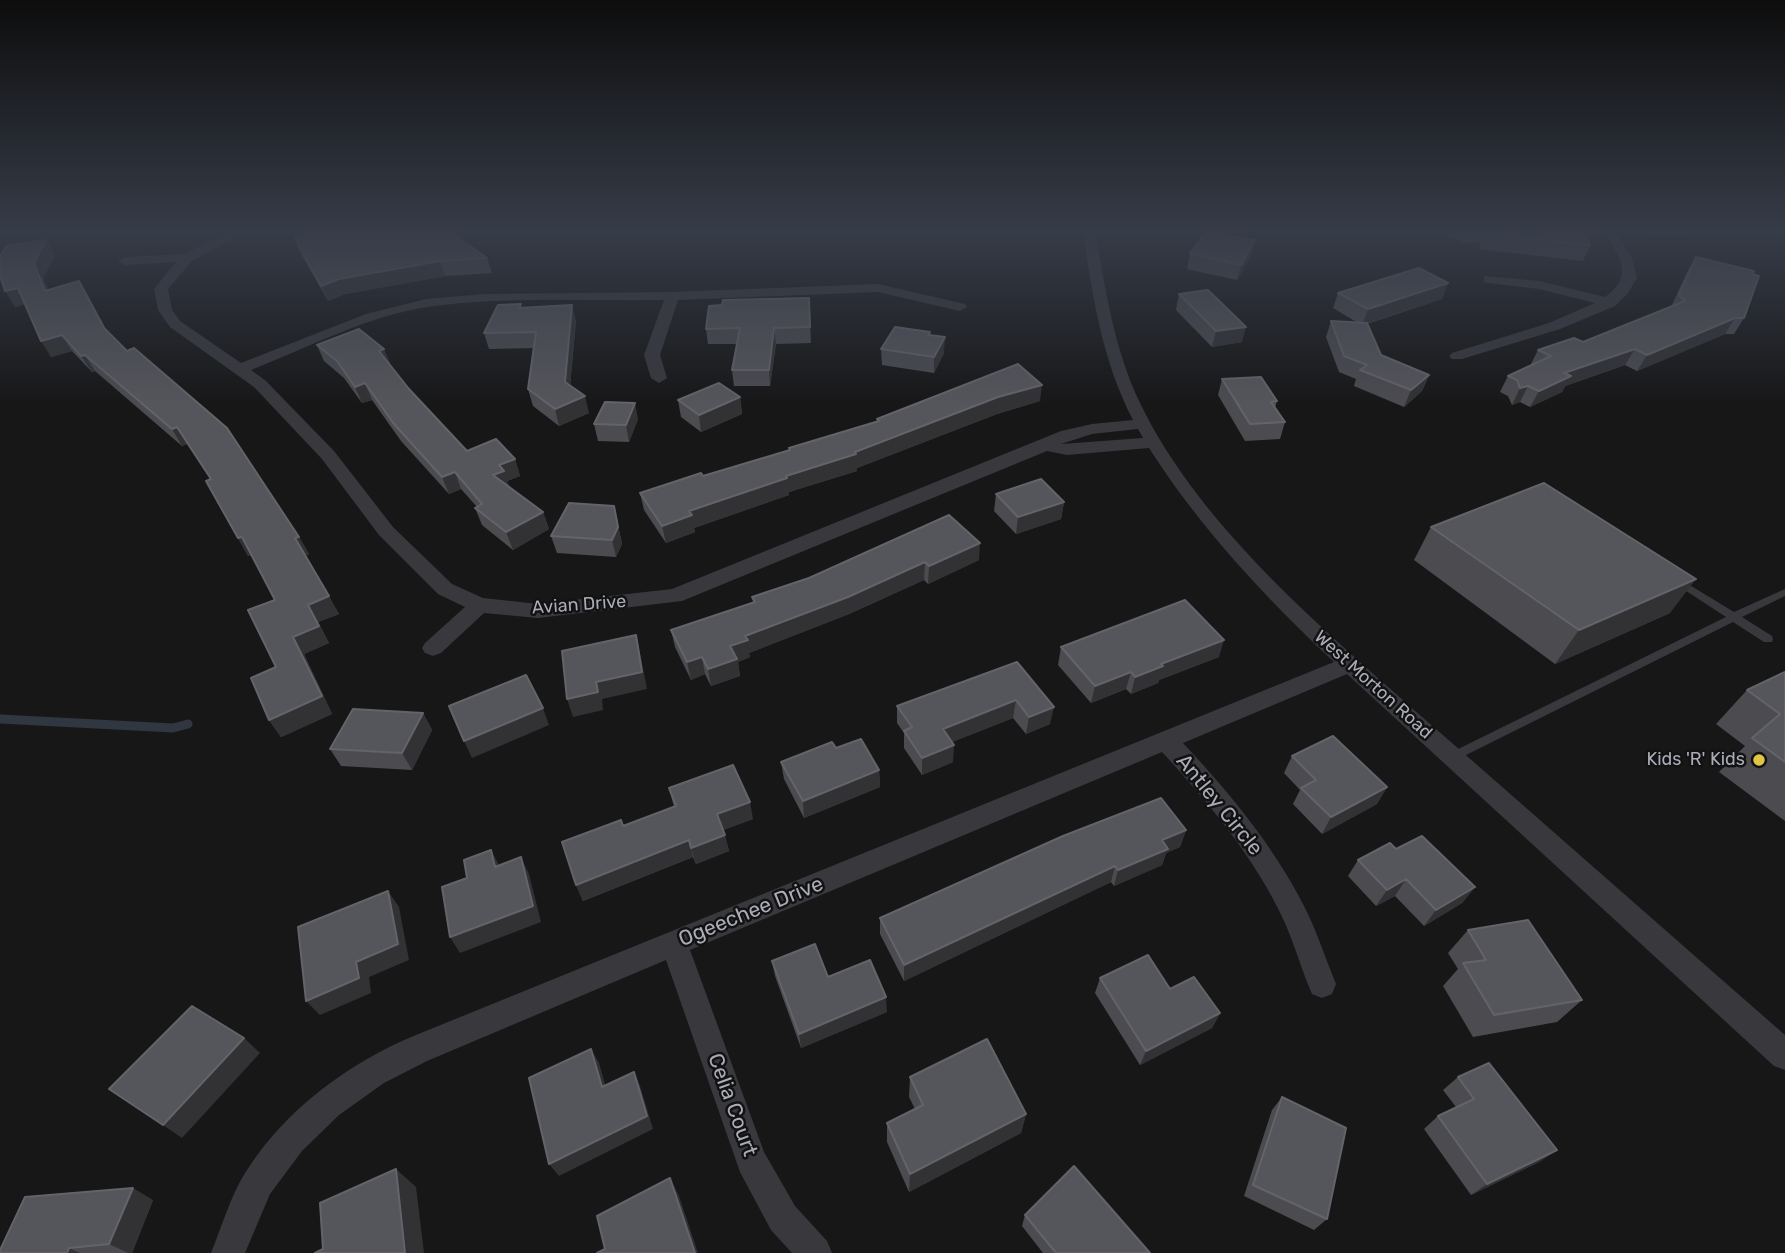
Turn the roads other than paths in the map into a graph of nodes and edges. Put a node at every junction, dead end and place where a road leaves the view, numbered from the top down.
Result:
1 (162, 287) edge
2 (1099, 287) edge
3 (1549, 287) edge
4 (1627, 287) edge
5 (672, 296) junction
6 (1610, 303) junction
7 (960, 307) dead end
8 (1457, 356) dead end
9 (240, 369) junction
10 (659, 378) dead end
11 (1149, 433) junction
12 (1672, 578) edge
13 (1785, 592) edge
14 (479, 605) junction
15 (1734, 617) junction
16 (1768, 639) dead end
17 (433, 648) dead end
18 (1350, 664) junction
19 (1167, 741) junction
20 (1451, 757) junction
21 (674, 943) junction
22 (1322, 984) dead end
23 (1785, 1055) edge
24 (228, 1253) edge
25 (815, 1253) edge

1 - 9 street, Avian Drive
2 - 11 street, West Morton Road
3 - 6 street
4 - 6 street
5 - 7 street
5 - 9 street
5 - 10 street
6 - 8 street
9 - 14 street, Avian Drive
11 - 14 street, Avian Drive
11 - 18 street, West Morton Road
12 - 15 lane
13 - 15 lane
14 - 17 street
15 - 16 lane
15 - 20 lane
18 - 19 street, Ogeechee Drive
18 - 20 street, West Morton Road
19 - 21 street, Ogeechee Drive
19 - 22 street, Antley Circle
20 - 23 street, West Morton Road
21 - 24 street, Ogeechee Drive
21 - 25 street, Celia Court

